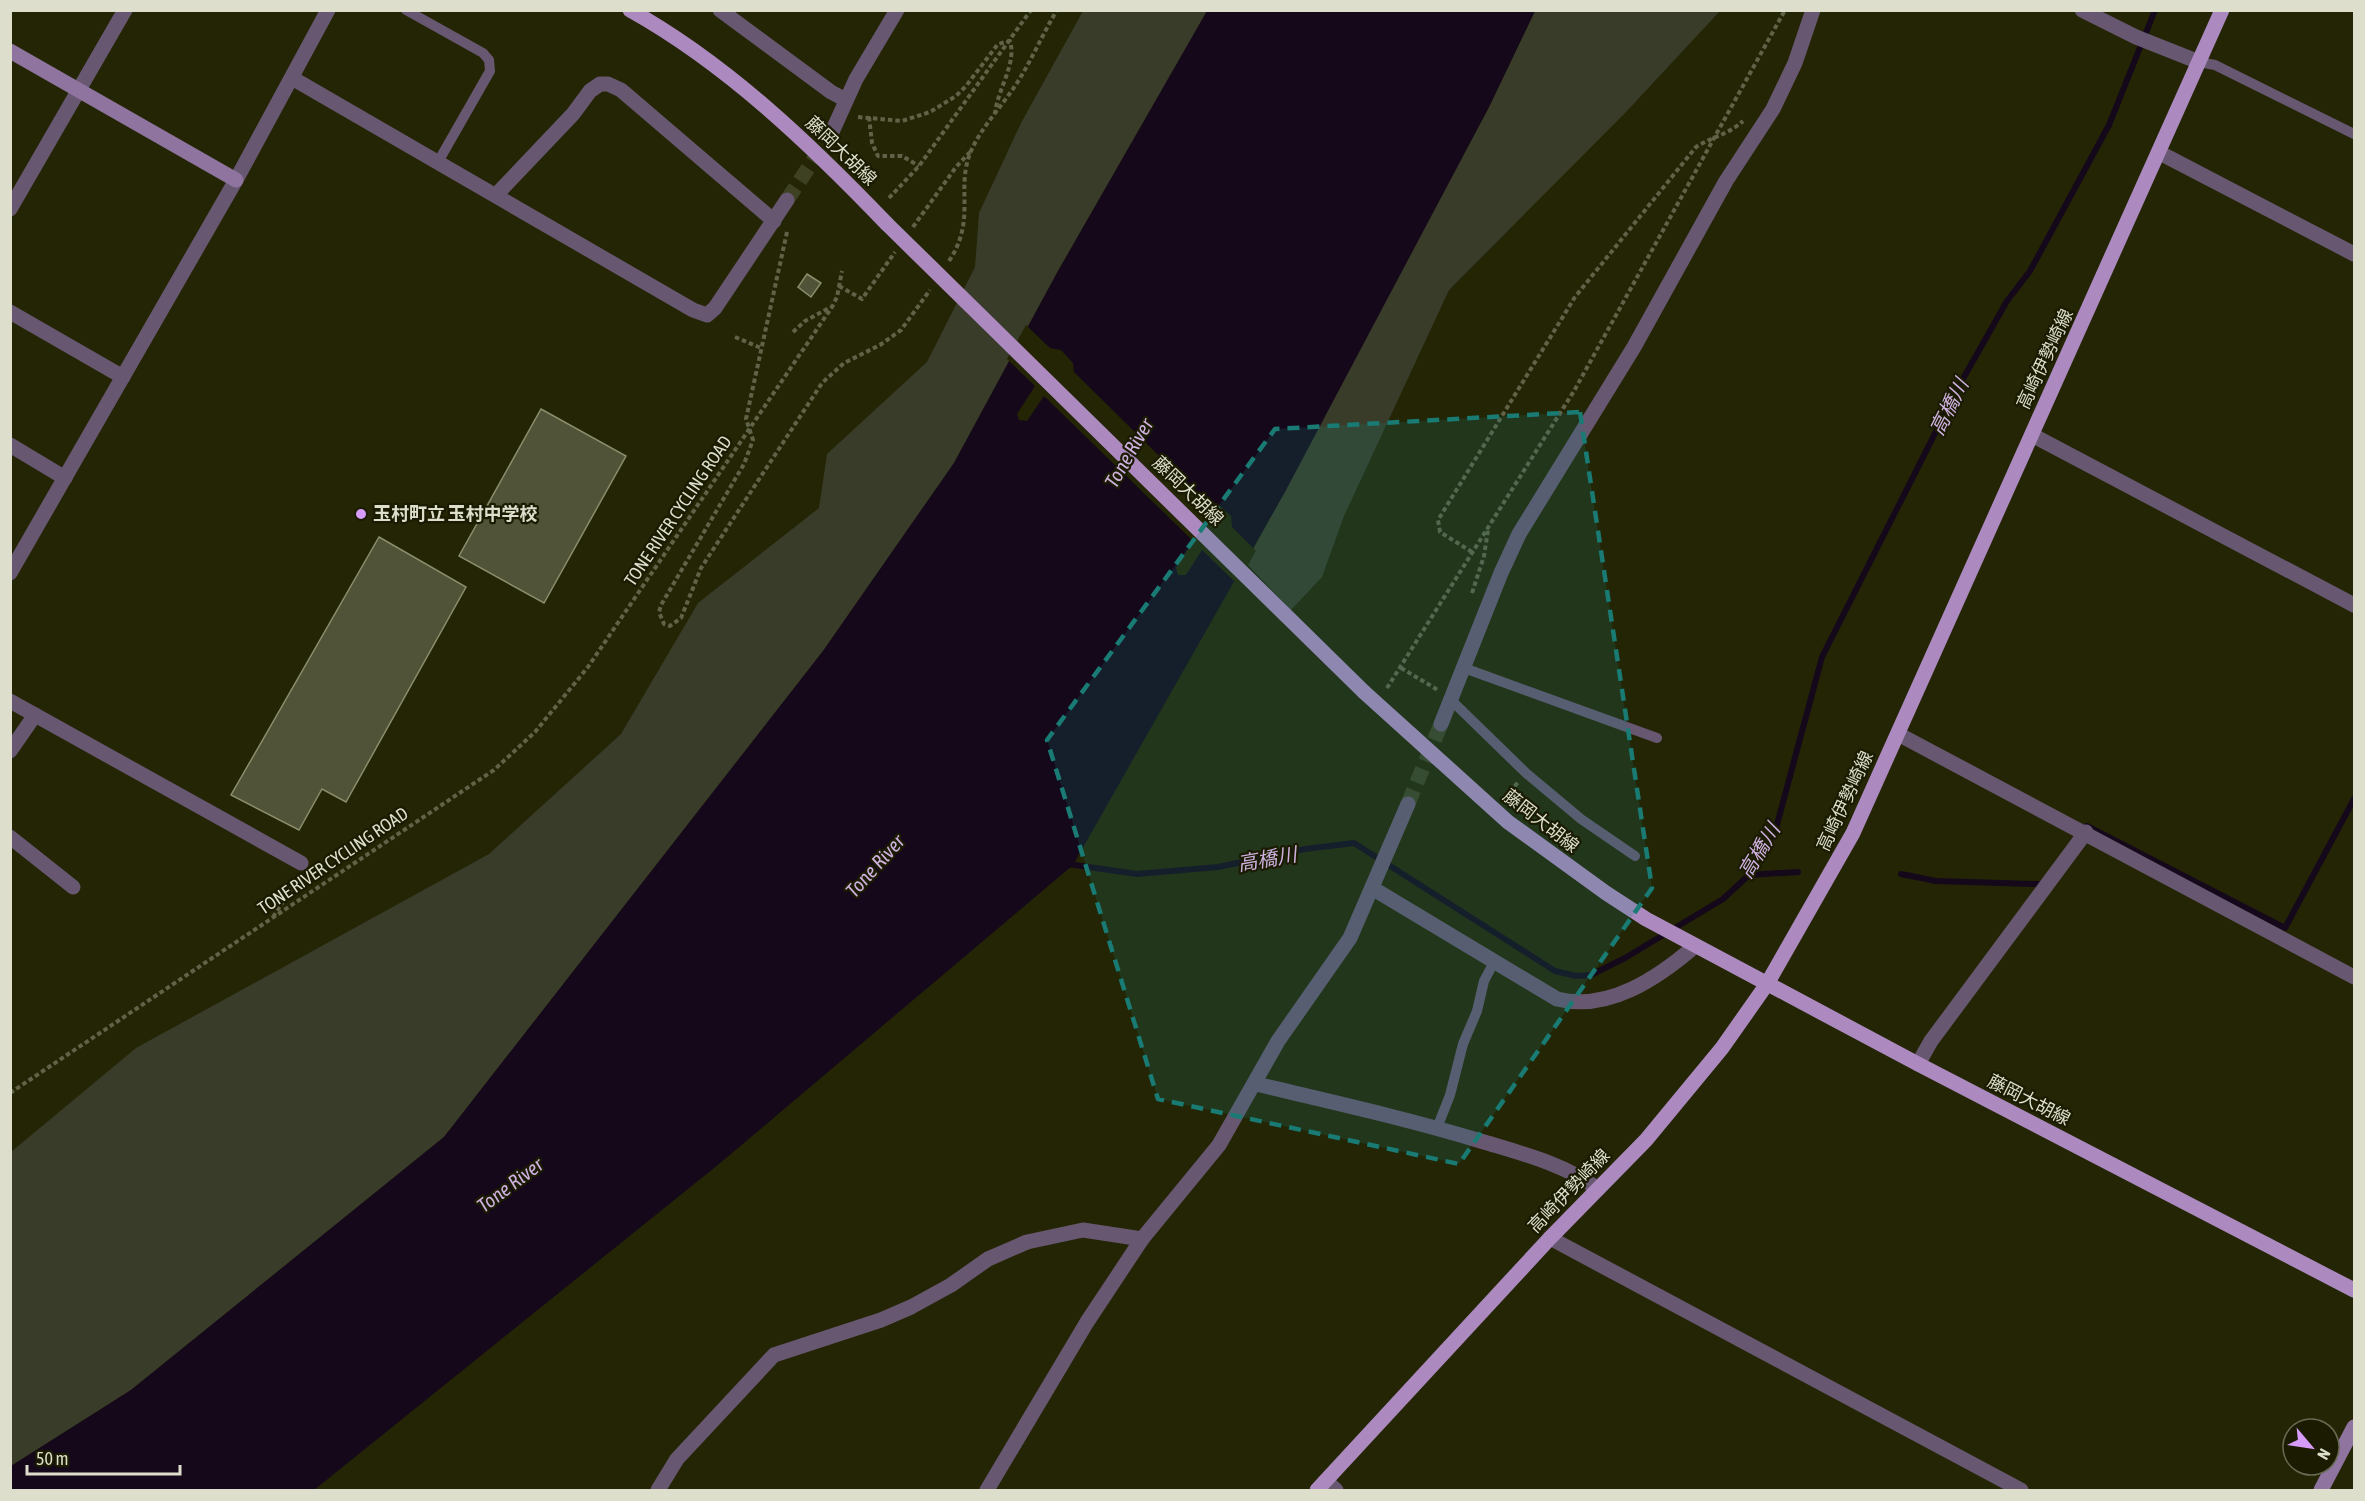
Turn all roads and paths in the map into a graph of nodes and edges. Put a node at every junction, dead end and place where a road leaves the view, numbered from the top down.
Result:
1 (125, 10) edge
2 (328, 10) edge
3 (406, 10) edge
4 (630, 10) edge
5 (720, 10) edge
6 (897, 10) edge
7 (1031, 10) edge
8 (1057, 10) edge
9 (1785, 10) edge
10 (1813, 10) edge
11 (2082, 10) edge
12 (2223, 10) edge
13 (1010, 41) junction
14 (10, 51) edge
15 (2199, 62) junction
16 (292, 78) junction
17 (78, 90) junction
18 (846, 100) junction
19 (995, 115) junction
20 (857, 117) dead end
21 (869, 117) junction
22 (1744, 120) dead end
23 (832, 132) tunnel mouth
24 (2355, 134) edge
25 (1716, 137) junction
26 (2160, 153) junction
27 (438, 162) junction
28 (919, 166) junction
29 (236, 180) junction
30 (496, 195) junction
31 (889, 198) dead end
32 (787, 200) tunnel mouth
33 (10, 209) edge
34 (774, 221) junction
35 (787, 233) dead end
36 (2355, 254) edge
37 (946, 264) dead end
38 (842, 271) dead end
39 (933, 284) dead end
40 (839, 286) junction
41 (855, 294) dead end
42 (832, 307) junction
43 (10, 312) edge
44 (793, 332) dead end
45 (735, 337) dead end
46 (761, 348) junction
47 (123, 377) junction
48 (749, 432) junction
49 (2032, 435) junction
50 (10, 445) edge
51 (65, 478) junction
52 (1472, 552) junction
53 (10, 573) edge
54 (2355, 605) edge
55 (1401, 668) junction
56 (1464, 668) junction
57 (1388, 688) dead end
58 (1446, 696) junction
59 (10, 701) edge
60 (35, 716) junction
61 (1441, 724) tunnel mouth
62 (1898, 734) junction
63 (1657, 738) dead end
64 (10, 751) edge
65 (1408, 804) tunnel mouth
66 (2086, 832) junction
67 (10, 837) edge
68 (1635, 856) dead end
69 (300, 870) joint
70 (74, 886) dead end
71 (1372, 888) junction
72 (271, 920) junction
73 (1691, 944) junction
74 (1494, 962) junction
75 (2355, 977) edge
76 (1767, 984) junction
77 (1918, 1064) junction
78 (1256, 1084) junction
79 (10, 1093) edge
80 (1437, 1128) junction
81 (1598, 1189) junction
82 (1550, 1238) junction
83 (1142, 1239) junction
84 (2355, 1290) edge
85 (2355, 1427) edge
86 (1326, 1487) edge
87 (658, 1491) edge
88 (987, 1491) edge
89 (2021, 1491) edge
90 (2321, 1491) edge

1 - 17 street
2 - 16 street
3 - 27 lane
4 - 73 main road, 藤岡大胡線, bridge
5 - 18 street
6 - 18 street
7 - 13 path
8 - 19 path
9 - 25 path
10 - 56 street
11 - 15 street
12 - 15 main road, 高崎伊勢崎線
13 - 19 path
13 - 21 path
13 - 28 path
14 - 17 street
15 - 24 lane
15 - 26 main road, 高崎伊勢崎線
16 - 27 street
16 - 29 street
17 - 29 street
17 - 33 street
18 - 23 street
19 - 37 path
20 - 21 path
21 - 28 path
22 - 25 path
25 - 52 path
25 - 52 path
26 - 36 street
26 - 49 main road, 高崎伊勢崎線
27 - 30 street
28 - 31 path
29 - 47 street
30 - 34 street
30 - 34 street
32 - 34 street
35 - 46 path
38 - 40 path
39 - 48 path, TONE RIVER CYCLING ROAD
40 - 41 path
40 - 42 path
42 - 44 path
42 - 48 path
43 - 47 street
45 - 46 path
46 - 48 path
47 - 51 street
48 - 72 path, TONE RIVER CYCLING ROAD
49 - 54 street
49 - 62 main road, 高崎伊勢崎線
50 - 51 street
51 - 53 street
52 - 55 path
55 - 57 path
55 - 58 path
56 - 58 street
56 - 63 lane
58 - 61 street
58 - 68 lane
59 - 60 street
60 - 64 street
60 - 69 street
62 - 66 street
62 - 76 main road, 高崎伊勢崎線
65 - 71 street
66 - 75 street
66 - 77 street
67 - 70 street
69 - 72 path
71 - 74 street
71 - 78 street
72 - 79 path, TONE RIVER CYCLING ROAD
73 - 74 street
73 - 76 main road, 藤岡大胡線
74 - 80 lane
76 - 77 main road, 藤岡大胡線
76 - 81 main road, 高崎伊勢崎線
77 - 84 main road, 藤岡大胡線
78 - 80 street
78 - 83 street
80 - 81 street
81 - 82 main road, 高崎伊勢崎線
82 - 86 main road, 高崎伊勢崎線
82 - 89 street
83 - 87 street
83 - 88 street
85 - 90 street

